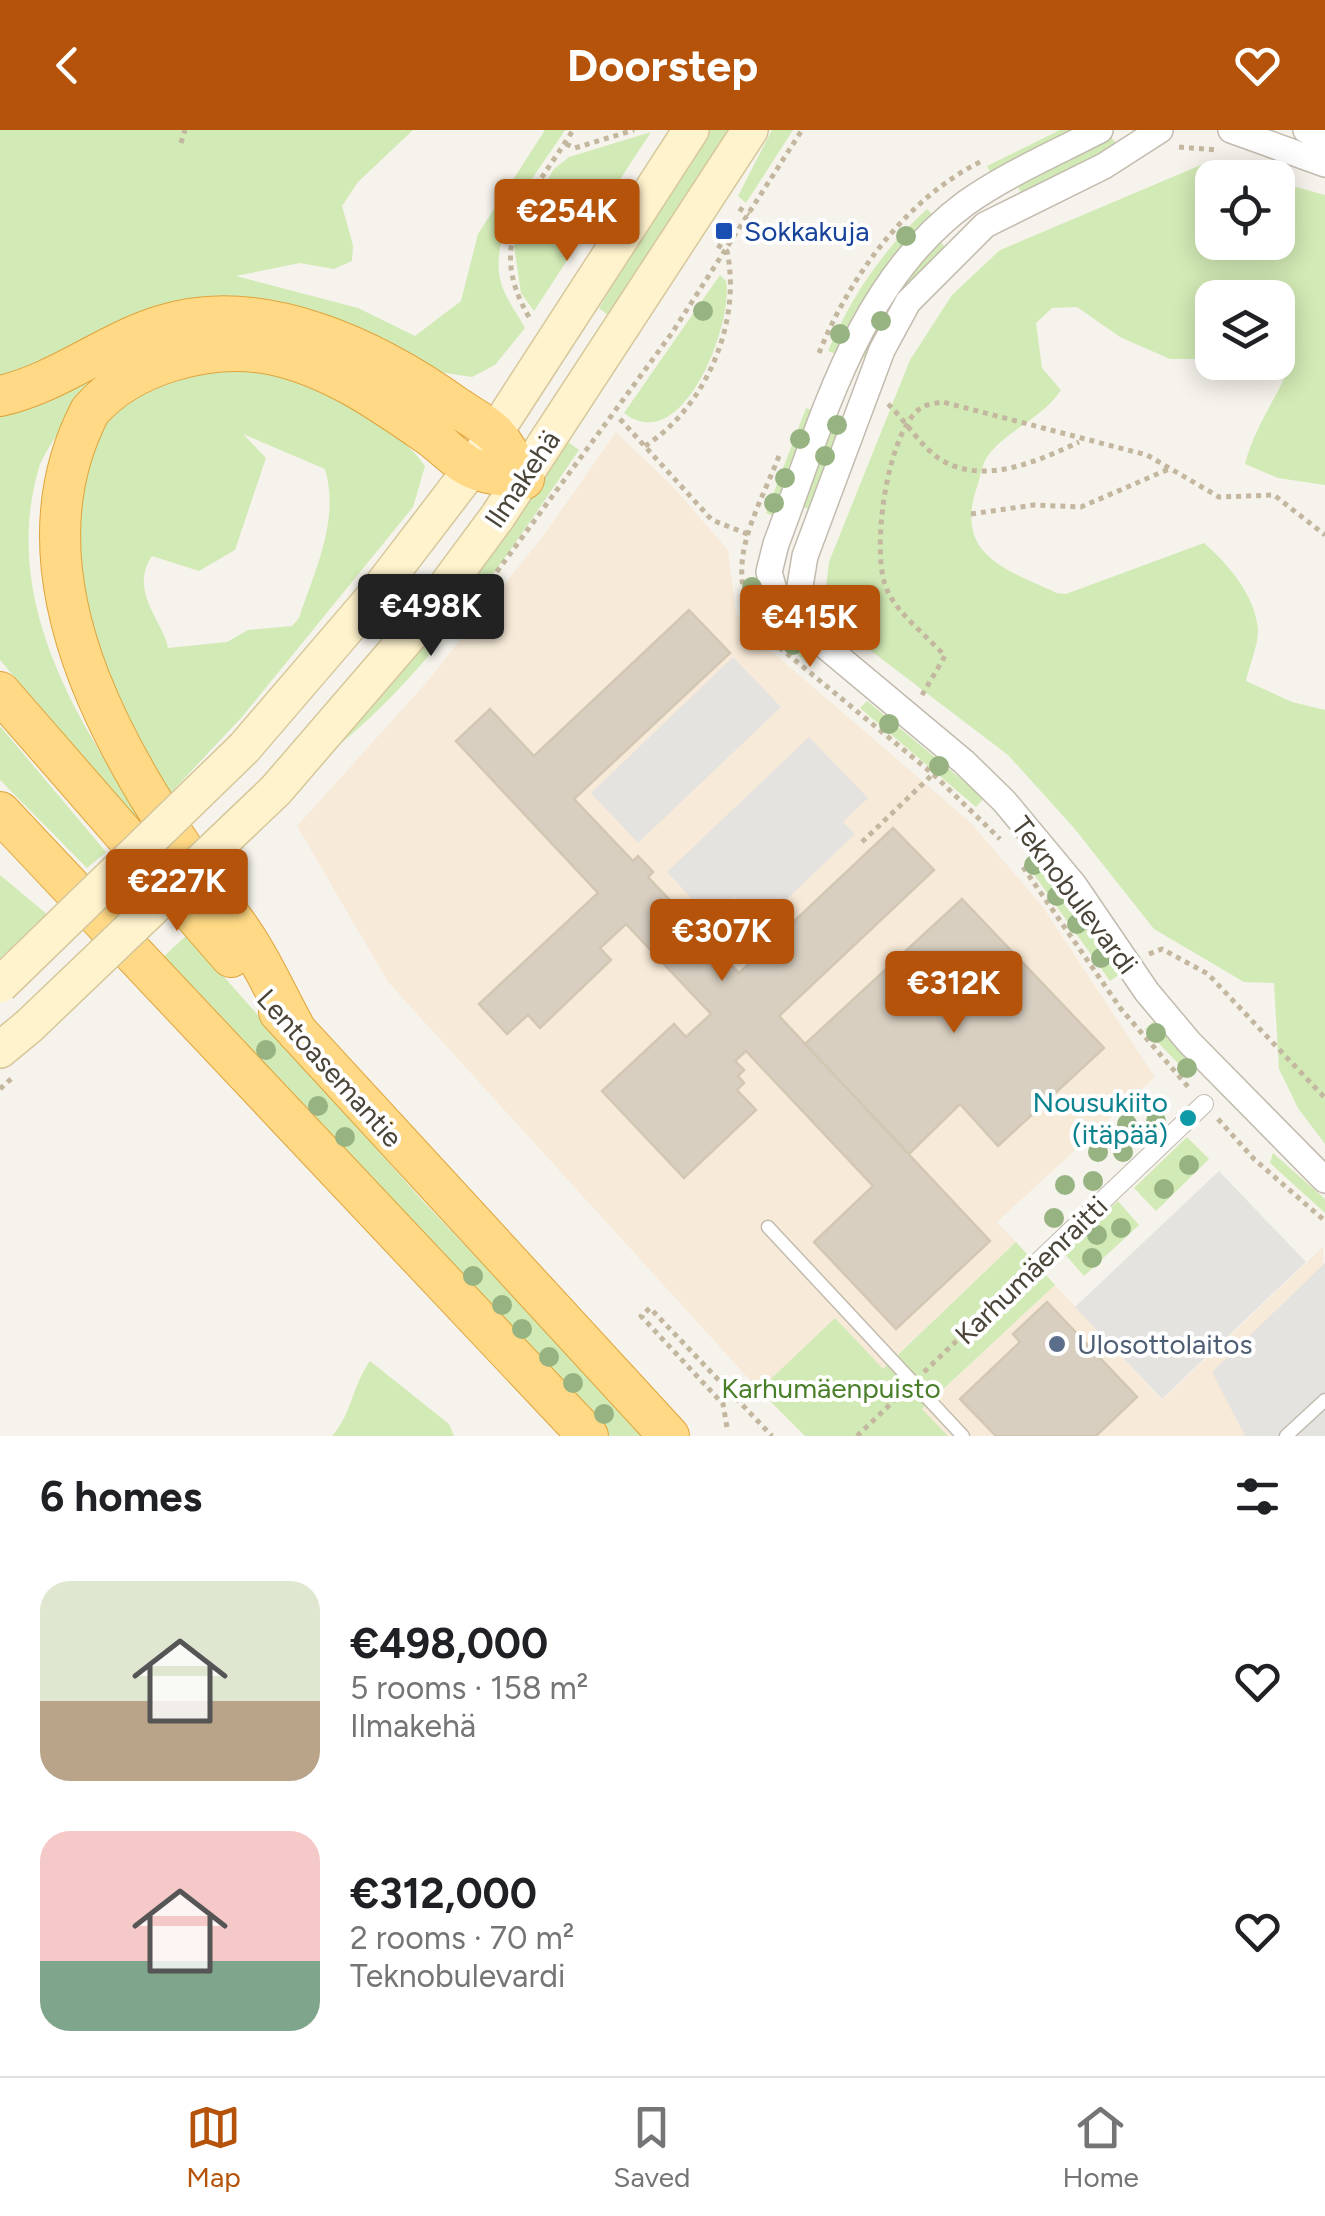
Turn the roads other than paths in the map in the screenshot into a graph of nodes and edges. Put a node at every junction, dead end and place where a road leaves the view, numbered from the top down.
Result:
1 (691, 130) edge
2 (750, 130) edge
3 (1100, 130) edge
4 (1208, 130) edge
5 (1306, 130) edge
6 (1230, 137) edge
7 (1165, 140) edge
8 (1325, 141) edge
9 (1325, 164) edge
10 (0, 396) edge
11 (496, 434) junction
12 (472, 468) junction
13 (524, 479) junction
14 (806, 630) junction
15 (0, 692) edge
16 (0, 812) edge
17 (0, 850) edge
18 (90, 908) junction
19 (0, 985) edge
20 (297, 1032) junction
21 (0, 1050) edge
22 (1204, 1104) road end
23 (1325, 1180) edge
24 (768, 1226) dead end
25 (1036, 1264) road end
26 (1325, 1400) edge
27 (588, 1436) edge
28 (668, 1436) edge
29 (962, 1436) edge
30 (1286, 1436) edge

1 - 11 main road, Ilmakehä
2 - 13 main road, Ilmakehä
3 - 14 street, Teknobulevardi
4 - 6 street
5 - 8 street
6 - 9 street
7 - 14 street
10 - 11 highway
11 - 12 main road, Ilmakehä
11 - 13 highway
12 - 13 highway
12 - 19 main road, Ilmakehä, bridge
12 - 20 highway
13 - 21 main road, Ilmakehä, bridge
14 - 23 street, Teknobulevardi
15 - 20 highway, Lentoasemantie
16 - 18 highway
17 - 18 highway
18 - 27 highway
20 - 28 highway, Lentoasemantie
22 - 25 street, Karhumäenraitti
24 - 29 lane
26 - 30 lane

